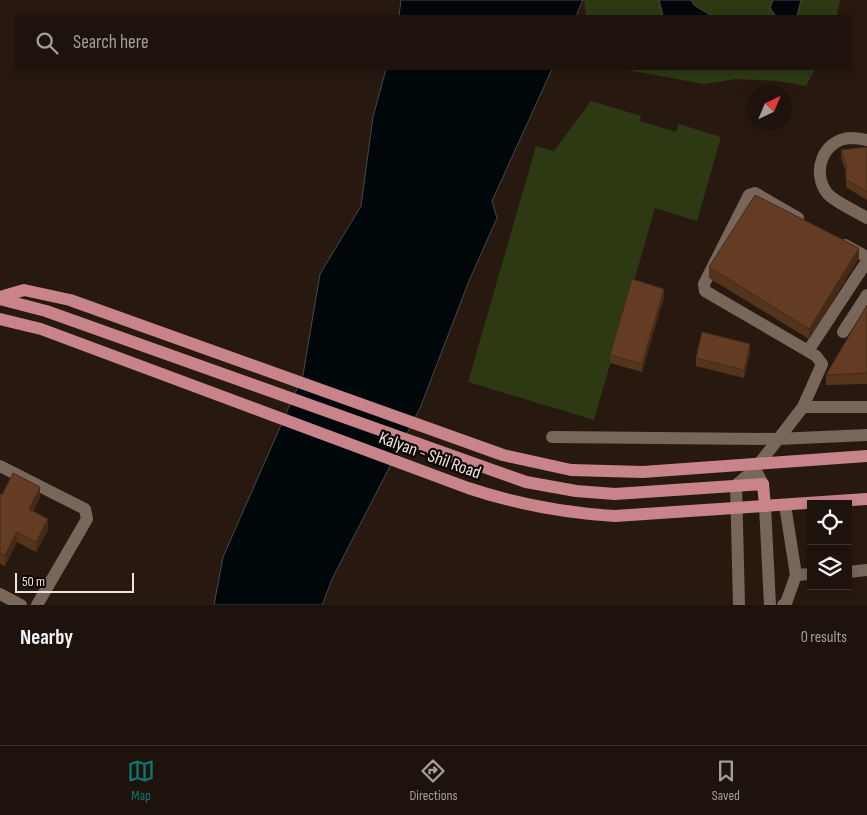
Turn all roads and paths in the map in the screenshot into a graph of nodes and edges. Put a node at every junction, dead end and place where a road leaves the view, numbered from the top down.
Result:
1 (867, 140) edge
2 (867, 218) edge
3 (807, 223) edge
4 (832, 238) edge
5 (867, 259) edge
6 (867, 295) edge
7 (0, 298) edge
8 (0, 319) edge
9 (843, 332) dead end
10 (808, 350) junction
11 (867, 407) edge
12 (804, 408) junction
13 (867, 435) edge
14 (552, 437) dead end
15 (777, 439) junction
16 (867, 456) edge
17 (0, 466) edge
18 (755, 469) junction
19 (736, 484) junction
20 (763, 484) junction
21 (867, 499) edge
22 (785, 505) junction
23 (765, 506) junction
24 (735, 510) junction
25 (867, 570) edge
26 (852, 572) edge
27 (807, 574) edge
28 (796, 575) junction
29 (0, 594) edge
30 (21, 605) edge
31 (37, 605) edge
32 (739, 605) edge
33 (770, 605) edge
34 (783, 605) edge

1 - 2 street
3 - 10 street
4 - 5 street
5 - 10 street
6 - 9 street
7 - 16 main road
7 - 19 main road, Kalyan - Shil Road
8 - 24 main road, Kalyan - Shil Road
10 - 12 street
11 - 12 street
12 - 15 street
13 - 15 street
14 - 15 street
15 - 18 street
17 - 31 street
18 - 19 street
18 - 20 street
19 - 20 main road, Kalyan - Shil Road
19 - 24 street
20 - 23 main road
21 - 22 main road, Kalyan - Shil Road
22 - 23 main road, Kalyan - Shil Road
22 - 28 street
23 - 24 main road, Kalyan - Shil Road
23 - 33 street
24 - 32 street
25 - 26 street
27 - 28 street
28 - 34 street
29 - 30 street

